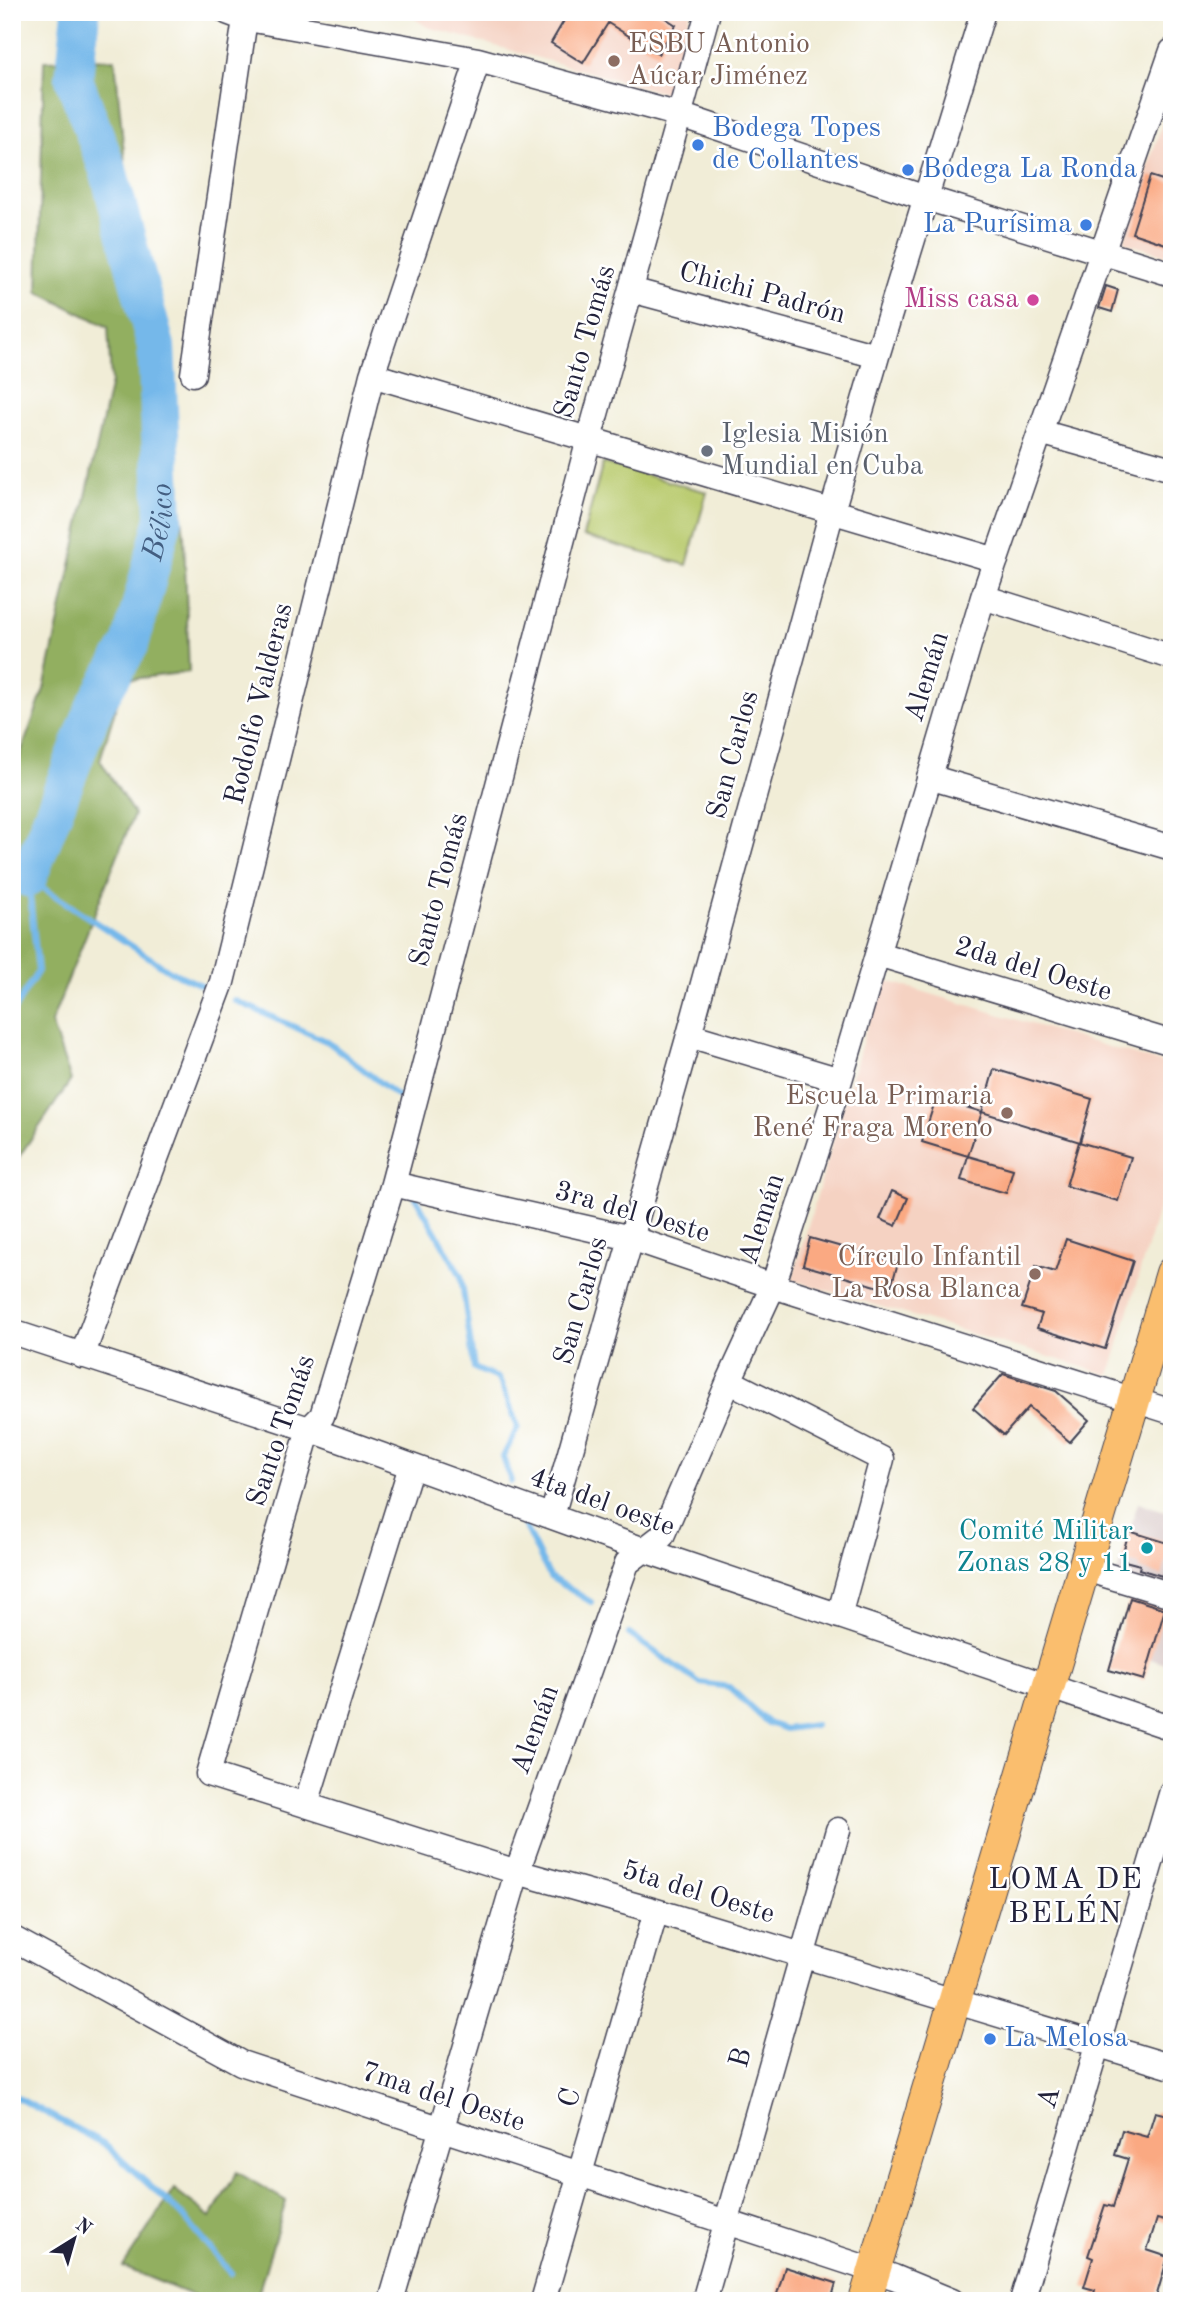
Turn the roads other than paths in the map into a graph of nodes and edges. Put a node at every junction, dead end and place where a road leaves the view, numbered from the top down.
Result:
1 (708, 12) edge
2 (983, 12) edge
3 (239, 14) edge
4 (1172, 51) edge
5 (478, 60) junction
6 (680, 115) junction
7 (926, 198) junction
8 (1102, 252) junction
9 (1172, 274) edge
10 (631, 290) junction
11 (877, 356) junction
12 (193, 374) dead end
13 (372, 375) junction
14 (1040, 432) junction
15 (589, 439) junction
16 (1172, 469) edge
17 (832, 511) junction
18 (996, 559) junction
19 (983, 597) junction
20 (1172, 657) edge
21 (929, 777) junction
22 (1172, 848) edge
23 (878, 954) junction
24 (689, 1035) junction
25 (1172, 1043) edge
26 (840, 1080) junction
27 (393, 1184) junction
28 (631, 1238) junction
29 (1172, 1273) edge
30 (772, 1286) junction
31 (12, 1332) edge
32 (1172, 1334) edge
33 (82, 1356) junction
34 (729, 1381) junction
35 (1152, 1406) edge
36 (309, 1429) junction
37 (411, 1466) junction
38 (552, 1516) junction
39 (644, 1550) junction
40 (1102, 1574) junction
41 (1172, 1595) edge
42 (839, 1616) junction
43 (1057, 1689) junction
44 (1172, 1728) edge
45 (208, 1774) joint
46 (1172, 1791) edge
47 (306, 1804) junction
48 (838, 1830) dead end
49 (517, 1872) junction
50 (656, 1911) junction
51 (12, 1938) edge
52 (802, 1955) junction
53 (964, 2005) junction
54 (1097, 2045) junction
55 (1172, 2067) edge
56 (441, 2129) junction
57 (580, 2175) junction
58 (727, 2222) junction
59 (885, 2283) edge
60 (391, 2301) edge
61 (544, 2301) edge
62 (704, 2301) edge
63 (865, 2301) edge
64 (952, 2301) edge
65 (1022, 2301) edge

1 - 6 street, Santo Tomás
2 - 7 street, San Carlos
3 - 5 street
3 - 12 street
4 - 8 street, Alemán
5 - 6 street
5 - 13 street, Rodolfo Valderas
6 - 7 street
6 - 10 street, Santo Tomás
7 - 8 street
7 - 11 street, San Carlos
8 - 9 street
8 - 14 street, Alemán
10 - 11 street, Chichi Padrón
10 - 15 street, Santo Tomás
11 - 17 street, San Carlos
13 - 15 street
13 - 33 street, Rodolfo Valderas
14 - 16 street
14 - 18 street, Alemán
15 - 17 street
15 - 27 street, Santo Tomás
17 - 18 street
17 - 24 street, San Carlos
18 - 19 street, Alemán
19 - 20 street
19 - 21 street, Alemán
21 - 22 street
21 - 23 street, Alemán
23 - 25 street, 2da del Oeste
23 - 26 street, Alemán
24 - 26 street
24 - 28 street, San Carlos
26 - 30 street, Alemán
27 - 28 street, 3ra del Oeste
27 - 36 street, Santo Tomás
28 - 30 street, 3ra del Oeste
28 - 38 street, San Carlos
29 - 35 main road
30 - 34 street, Alemán
30 - 35 street, 3ra del Oeste
31 - 33 street, 4ta del oeste
32 - 35 main road
33 - 36 street, 4ta del oeste
34 - 39 street, Alemán
34 - 42 street
35 - 40 main road
35 - 43 main road
36 - 37 street, 4ta del oeste
36 - 45 street, Santo Tomás
37 - 38 street, 4ta del oeste
37 - 47 street
38 - 39 street, 4ta del oeste
39 - 42 street, 4ta del oeste
39 - 49 street, Alemán
40 - 41 street
40 - 43 main road
42 - 43 street, 4ta del oeste
43 - 44 street, 4ta del oeste
43 - 53 main road
45 - 47 street, 5ta del Oeste
46 - 54 street, A
47 - 49 street, 5ta del Oeste
48 - 52 street, B
49 - 50 street, 5ta del Oeste
49 - 56 street, Alemán
50 - 52 street, 5ta del Oeste
50 - 57 street, C
51 - 56 street, 7ma del Oeste
52 - 53 street, 5ta del Oeste
52 - 58 street, B
53 - 54 street, 5ta del Oeste
53 - 59 main road
54 - 55 street, 5ta del Oeste
54 - 65 street, A
56 - 57 street, 7ma del Oeste
56 - 60 street, Alemán
57 - 58 street, 7ma del Oeste
57 - 61 street, C
58 - 59 street, 7ma del Oeste
58 - 62 street, B
59 - 63 main road
59 - 64 street, 7ma del Oeste

